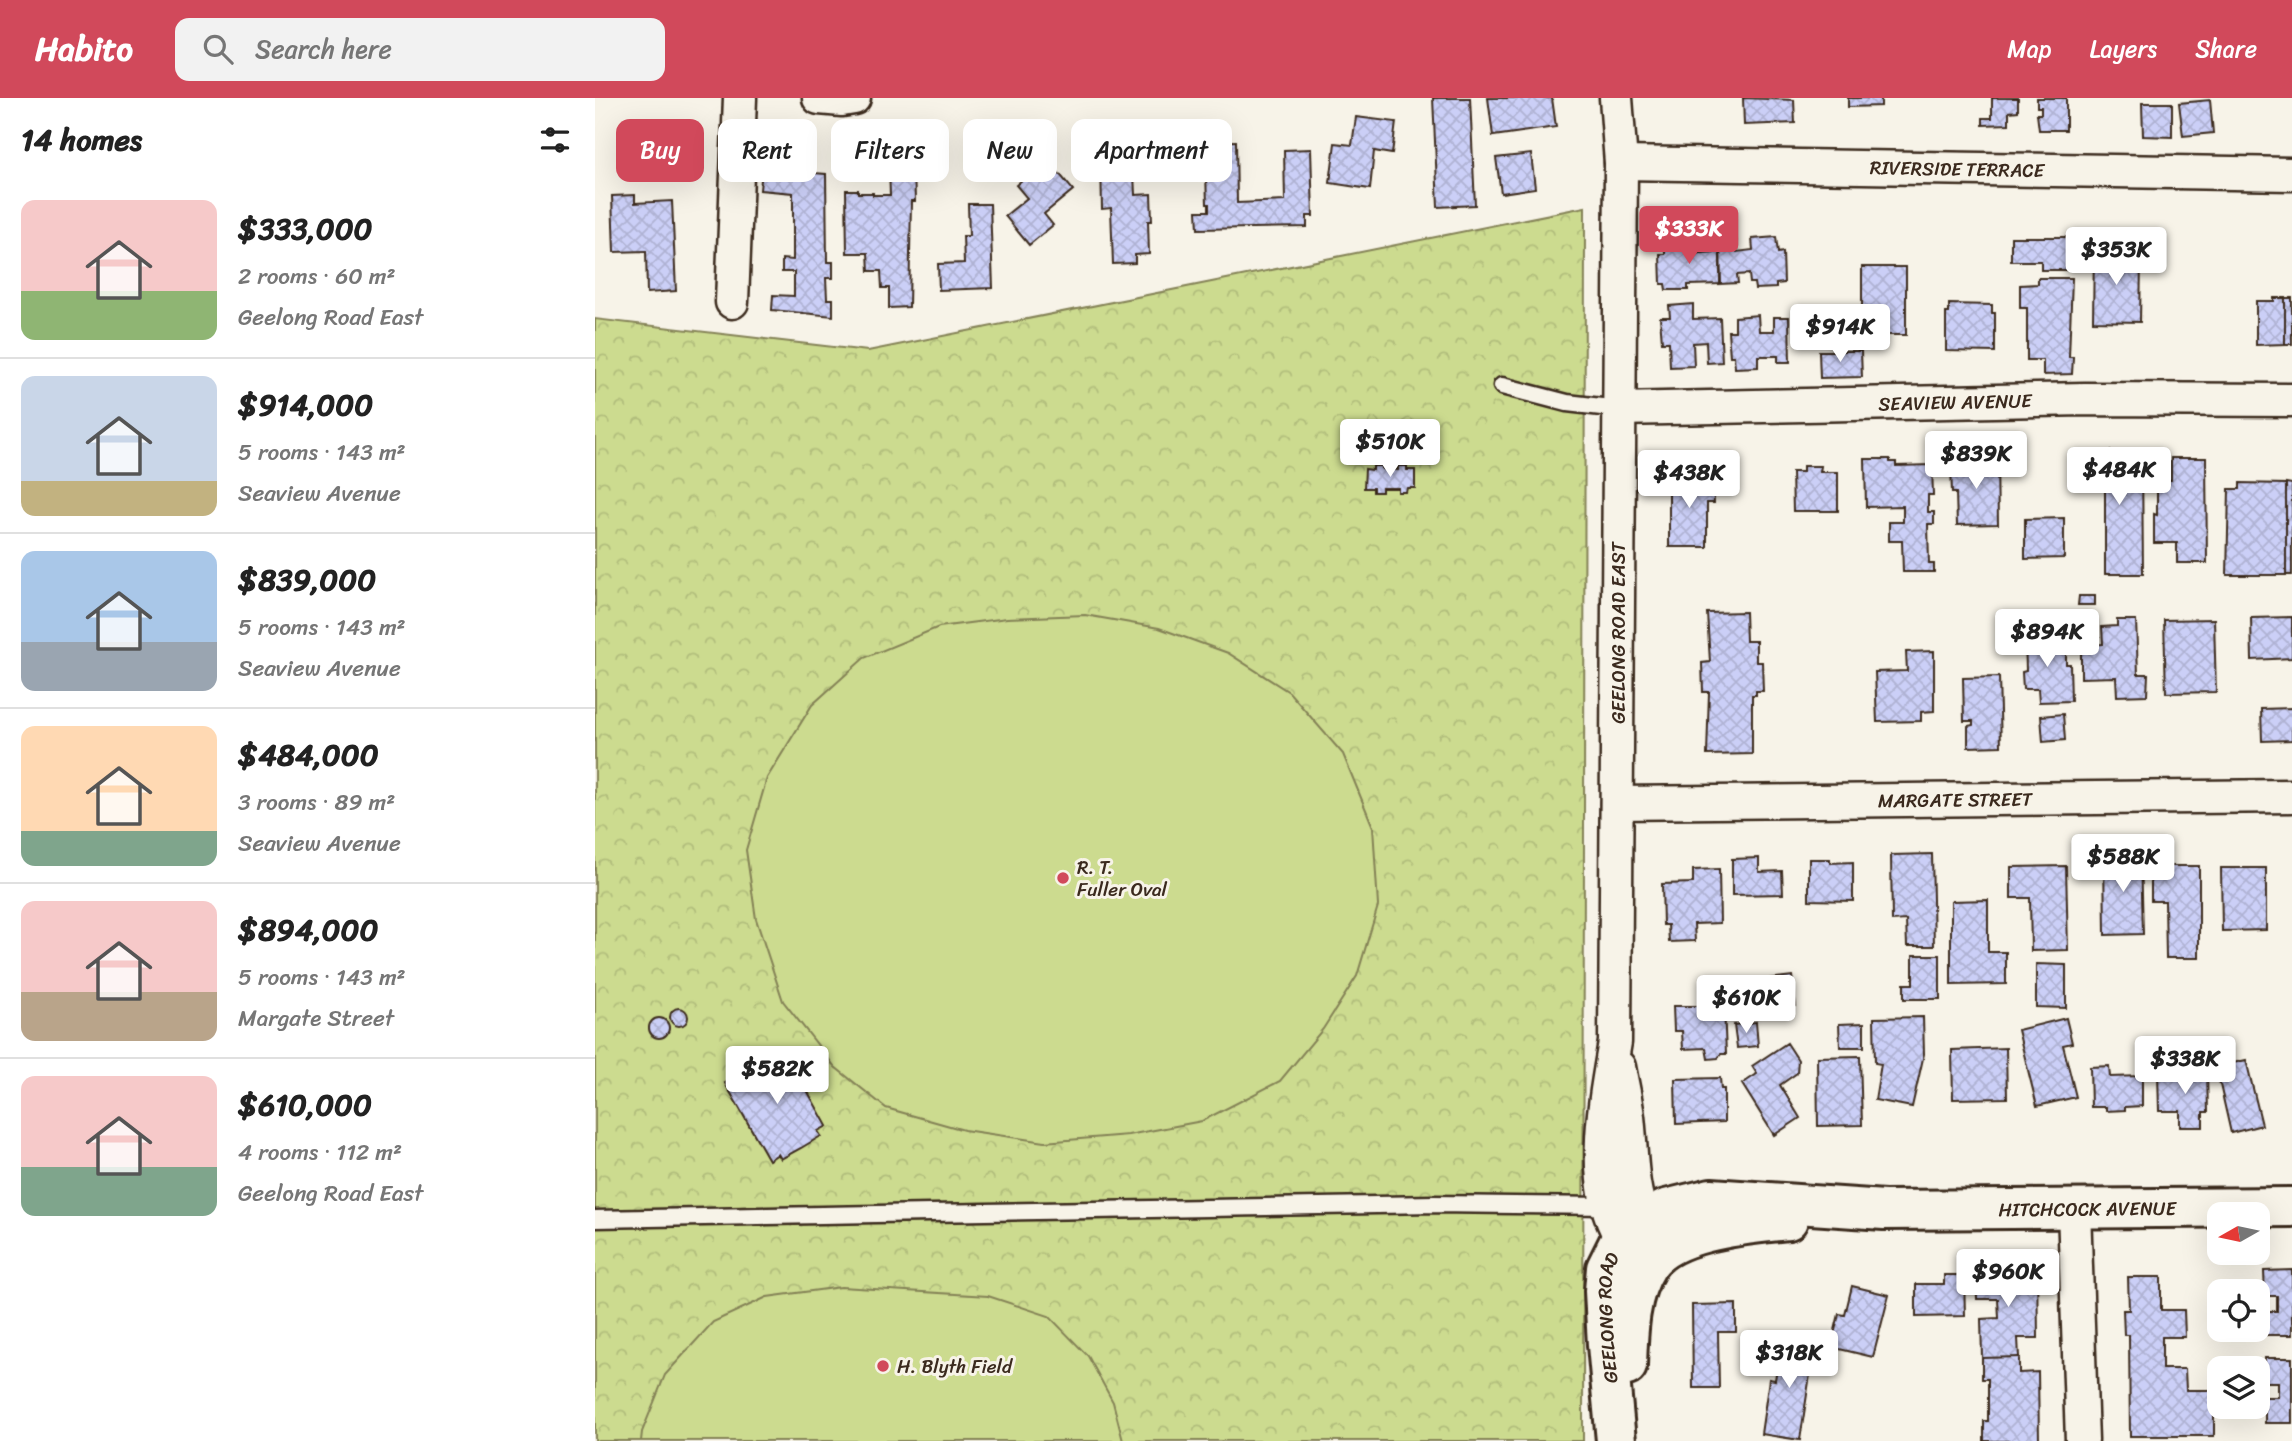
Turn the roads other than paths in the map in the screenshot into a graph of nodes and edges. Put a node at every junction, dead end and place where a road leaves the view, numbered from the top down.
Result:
1 (740, 98) edge
2 (819, 98) edge
3 (854, 98) edge
4 (1616, 98) edge
5 (1621, 163) junction
6 (2292, 174) edge
7 (732, 302) dead end
8 (1502, 386) dead end
9 (2292, 400) edge
10 (1619, 409) junction
11 (2292, 796) edge
12 (1617, 803) junction
13 (2292, 1207) edge
14 (2074, 1209) junction
15 (1884, 1210) junction
16 (1628, 1217) junction
17 (595, 1219) edge
18 (1649, 1263) junction
19 (1616, 1441) edge
20 (1625, 1441) edge
21 (2082, 1441) edge

1 - 7 street
2 - 3 street
4 - 5 street, GEELONG ROAD EAST
5 - 6 street, RIVERSIDE TERRACE
5 - 10 street, GEELONG ROAD EAST
8 - 10 lane
9 - 10 street, SEAVIEW AVENUE
10 - 12 street, GEELONG ROAD EAST
11 - 12 street, MARGATE STREET
12 - 16 street, GEELONG ROAD EAST
13 - 14 street, HITCHCOCK AVENUE
14 - 15 street, HITCHCOCK AVENUE
14 - 21 street
15 - 16 street, HITCHCOCK AVENUE
15 - 18 street, HITCHCOCK AVENUE
16 - 17 lane
16 - 18 street
16 - 19 street, GEELONG ROAD
18 - 20 street, GEELONG ROAD

